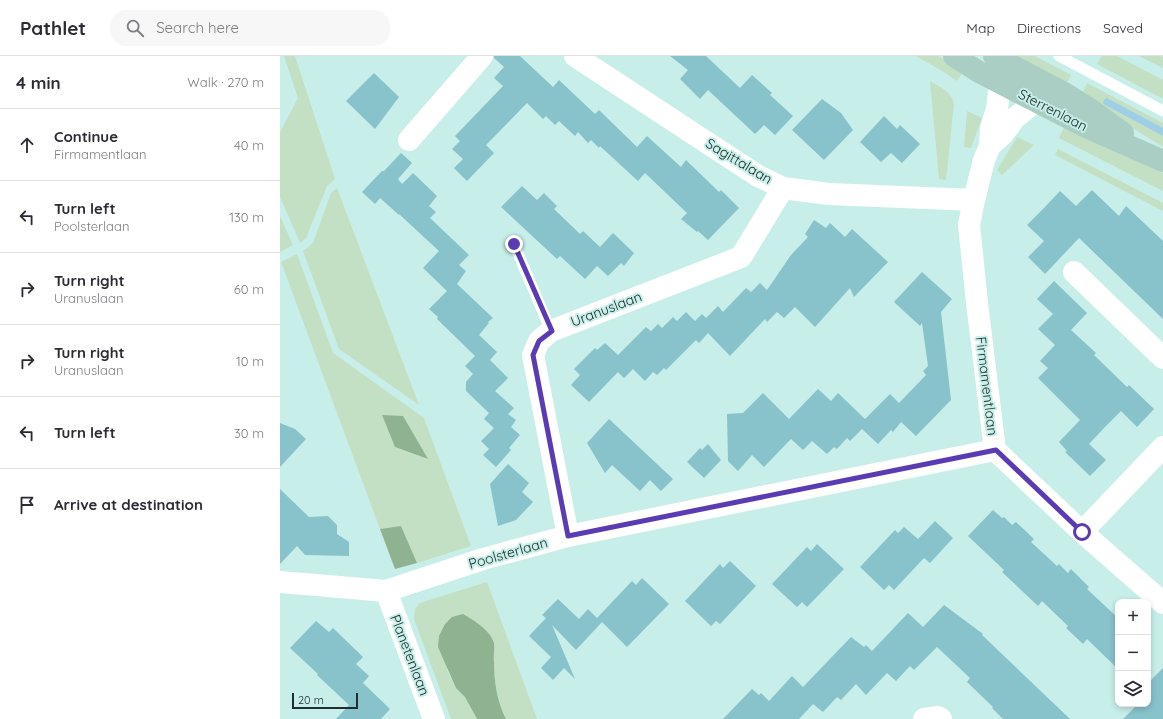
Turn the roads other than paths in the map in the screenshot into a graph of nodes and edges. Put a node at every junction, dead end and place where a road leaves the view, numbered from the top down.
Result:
1 (482, 56) edge
2 (575, 56) edge
3 (954, 56) edge
4 (994, 56) edge
5 (1058, 56) edge
6 (1000, 83) junction
7 (1036, 101) junction
8 (1163, 111) edge
9 (409, 140) dead end
10 (990, 146) junction
11 (1159, 159) edge
12 (783, 188) junction
13 (974, 200) junction
14 (514, 244) dead end
15 (1074, 272) dead end
16 (552, 331) junction
17 (1163, 358) edge
18 (1163, 447) edge
19 (996, 450) junction
20 (1082, 532) junction
21 (568, 536) junction
22 (280, 582) edge
23 (386, 591) junction
24 (1163, 603) edge
25 (434, 719) edge
26 (924, 719) edge
27 (941, 719) edge

1 - 9 street
2 - 12 street, Sagittalaan
3 - 6 main road, Sterrenlaan
4 - 11 main road, Sterrenlaan
5 - 8 lane
6 - 7 main road, Sterrenlaan
6 - 10 street, Firmamentlaan
7 - 10 street, Firmamentlaan
7 - 11 main road, Sterrenlaan
10 - 13 street, Firmamentlaan
12 - 13 street, Sagittalaan
12 - 16 street, Uranuslaan
13 - 19 street, Firmamentlaan
14 - 16 lane
15 - 17 street
16 - 21 street, Uranuslaan
18 - 20 street
19 - 20 street, Firmamentlaan
19 - 21 street, Poolsterlaan
20 - 24 street, Firmamentlaan
21 - 23 street, Poolsterlaan
22 - 23 street, Poolsterlaan
23 - 25 street, Planetenlaan
26 - 27 street

